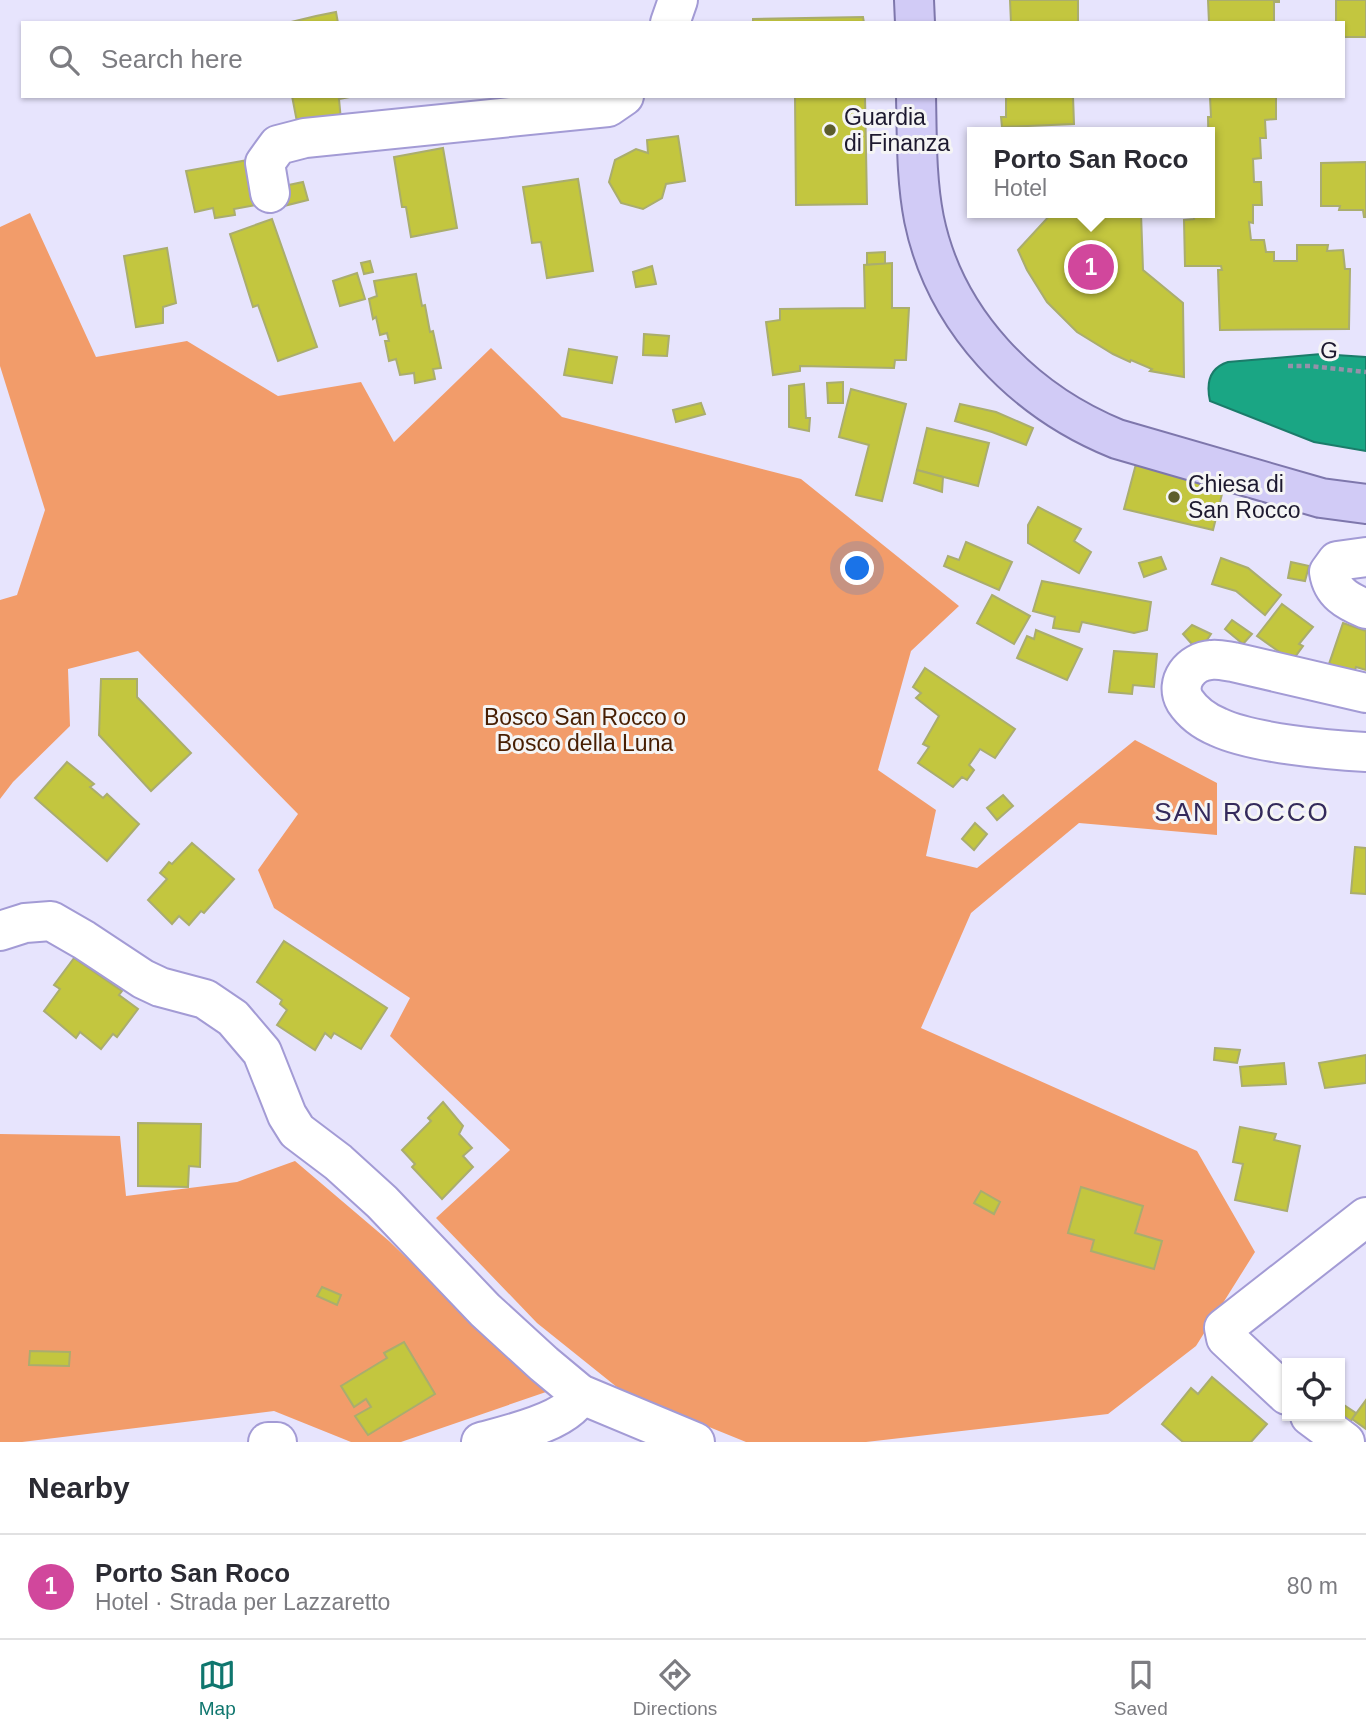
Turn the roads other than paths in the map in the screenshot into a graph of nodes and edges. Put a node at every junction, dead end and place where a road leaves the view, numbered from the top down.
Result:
1 (678, 0) edge
2 (914, 0) edge
3 (671, 21) edge
4 (915, 21) edge
5 (621, 98) edge
6 (916, 98) edge
7 (270, 193) dead end
8 (1366, 504) edge
9 (1366, 557) edge
10 (1366, 609) edge
11 (1366, 693) edge
12 (1366, 752) edge
13 (0, 931) edge
14 (1366, 1217) edge
15 (1282, 1390) edge
16 (580, 1394) junction
17 (1317, 1421) edge
18 (268, 1442) edge
19 (277, 1442) edge
20 (481, 1442) edge
21 (695, 1442) edge
22 (1345, 1442) edge

1 - 3 street
2 - 4 main road
5 - 7 street
6 - 8 main road
9 - 10 street
11 - 12 street
13 - 16 street
14 - 15 street
16 - 20 street
16 - 21 street
17 - 22 street
18 - 19 street

